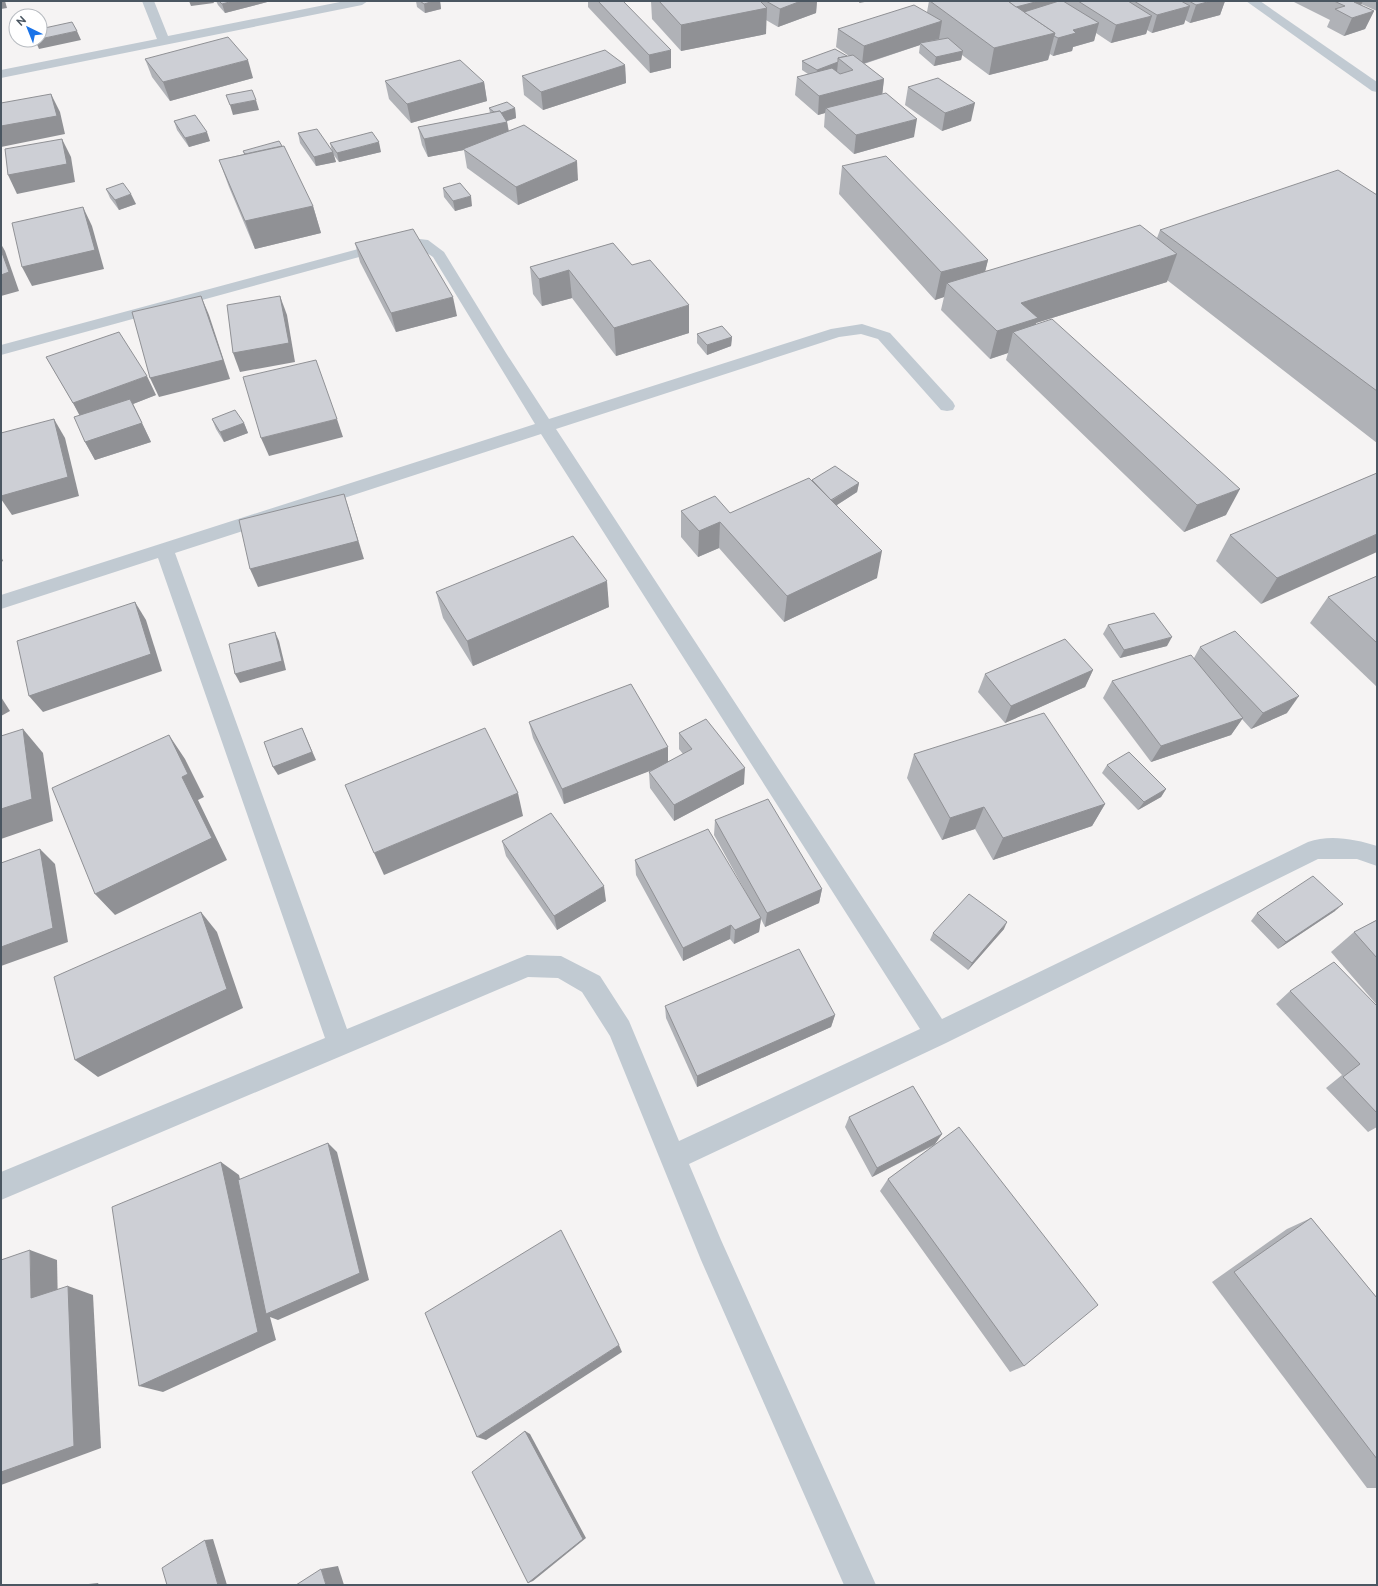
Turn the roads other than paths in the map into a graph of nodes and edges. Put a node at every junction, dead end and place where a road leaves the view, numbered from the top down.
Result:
1 (148, 1) edge
2 (362, 1) edge
3 (1252, 1) edge
4 (164, 41) junction
5 (1, 74) edge
6 (1377, 88) edge
7 (1, 350) edge
8 (947, 406) dead end
9 (545, 426) junction
10 (164, 550) junction
11 (1, 602) edge
12 (1377, 856) edge
13 (937, 1034) junction
14 (340, 1044) junction
15 (673, 1158) junction
16 (1, 1186) edge
17 (860, 1585) edge

1 - 4 street
2 - 4 street
3 - 6 street
4 - 5 street
7 - 9 street
8 - 9 street
9 - 10 street
9 - 13 street
10 - 11 street
10 - 14 street
12 - 13 street
13 - 15 street
14 - 15 street
14 - 16 street
15 - 17 street

